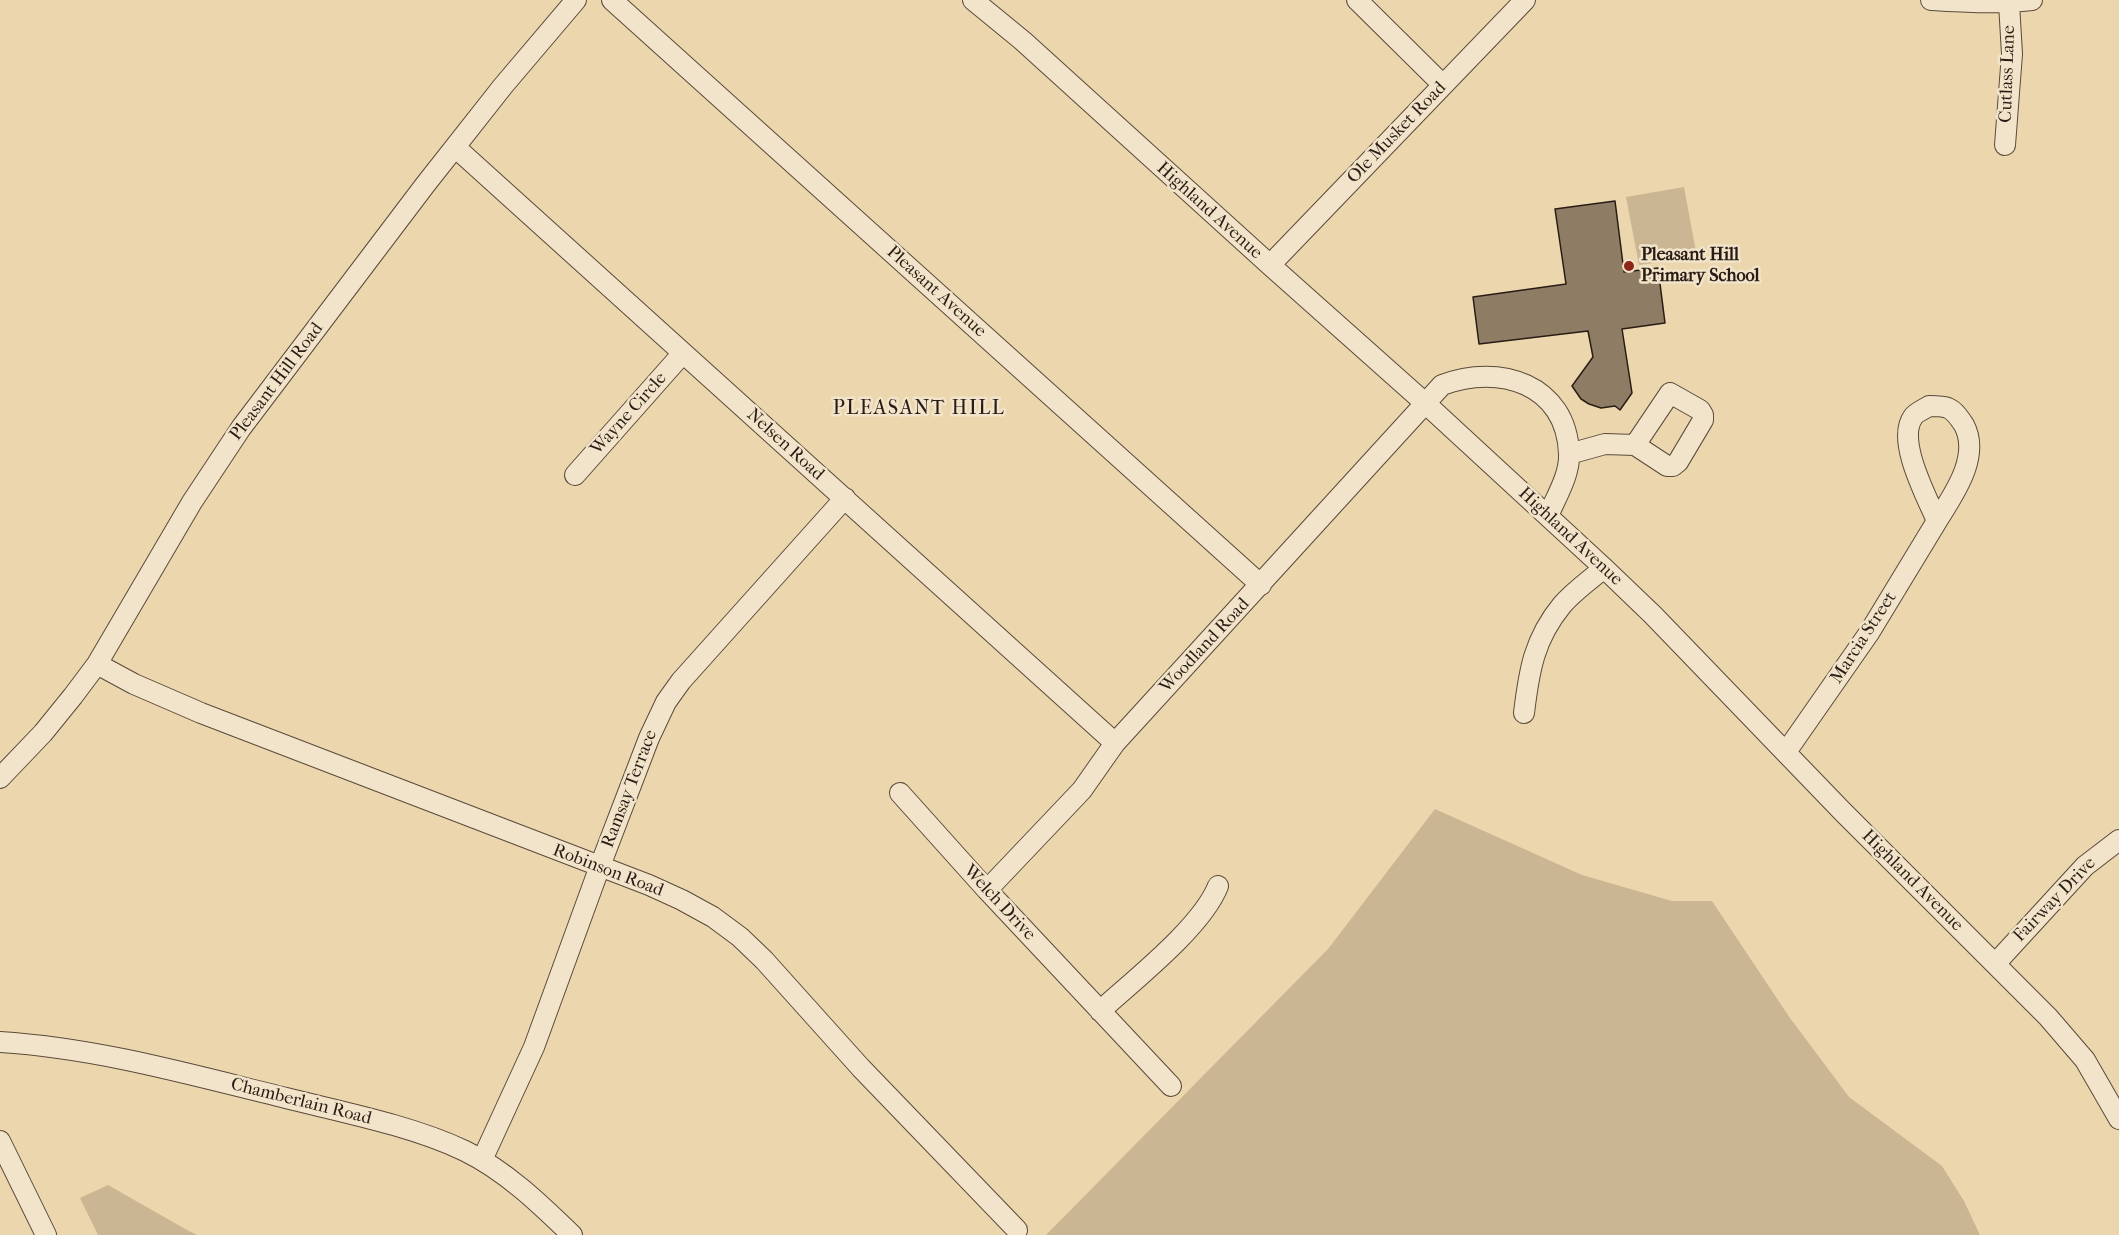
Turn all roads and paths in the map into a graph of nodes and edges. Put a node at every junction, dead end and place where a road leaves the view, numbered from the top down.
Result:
1 (576, 0) edge
2 (612, 0) edge
3 (973, 0) edge
4 (1357, 0) edge
5 (1525, 0) edge
6 (1930, 0) edge
7 (2032, 0) edge
8 (2009, 3) junction
9 (1443, 85) junction
10 (2005, 145) dead end
11 (455, 147) junction
12 (1270, 266) junction
13 (684, 353) junction
14 (1425, 403) junction
15 (1635, 445) dead end
16 (1569, 454) junction
17 (575, 474) dead end
18 (845, 498) junction
19 (1548, 516) junction
20 (1937, 521) junction
21 (1604, 568) junction
22 (1261, 585) junction
23 (97, 664) junction
24 (1524, 713) dead end
25 (1115, 743) junction
26 (1786, 752) junction
27 (0, 778) edge
28 (900, 793) dead end
29 (2119, 840) edge
30 (600, 866) junction
31 (1218, 886) dead end
32 (987, 890) junction
33 (1995, 964) junction
34 (1100, 1011) junction
35 (0, 1042) edge
36 (1171, 1086) dead end
37 (2119, 1119) edge
38 (0, 1141) edge
39 (482, 1160) junction
40 (1017, 1230) dead end
41 (46, 1235) edge
42 (572, 1235) edge

1 - 11 street, Pleasant Hill Road
2 - 22 street, Pleasant Avenue
3 - 12 street, Highland Avenue
4 - 9 street
5 - 9 street, Ole Musket Road
6 - 8 street
7 - 8 street
8 - 10 street, Cutlass Lane
9 - 12 street, Ole Musket Road
11 - 13 street, Nelsen Road
11 - 23 street, Pleasant Hill Road
12 - 14 street, Highland Avenue
13 - 17 street, Wayne Circle
13 - 18 street, Nelsen Road
14 - 16 street, Woodland Road
14 - 19 street, Highland Avenue
14 - 22 street, Woodland Road
15 - 16 street
16 - 19 street
18 - 25 street, Nelsen Road
18 - 30 street, Ramsay Terrace
19 - 21 street, Highland Avenue
20 - 20 street, Marcia Street
20 - 26 street, Marcia Street
21 - 24 street
21 - 26 street, Highland Avenue
22 - 25 street, Woodland Road
23 - 27 street, Pleasant Hill Road
23 - 30 street, Robinson Road
25 - 32 street, Woodland Road
26 - 33 street, Highland Avenue
28 - 32 street, Welch Drive
29 - 33 street, Fairway Drive
30 - 39 street, Ramsay Terrace
30 - 40 street, Robinson Road
31 - 34 street
32 - 34 street, Welch Drive
33 - 37 street, Highland Avenue
34 - 36 street, Welch Drive
35 - 39 street, Chamberlain Road
38 - 41 street
39 - 42 street, Chamberlain Road

